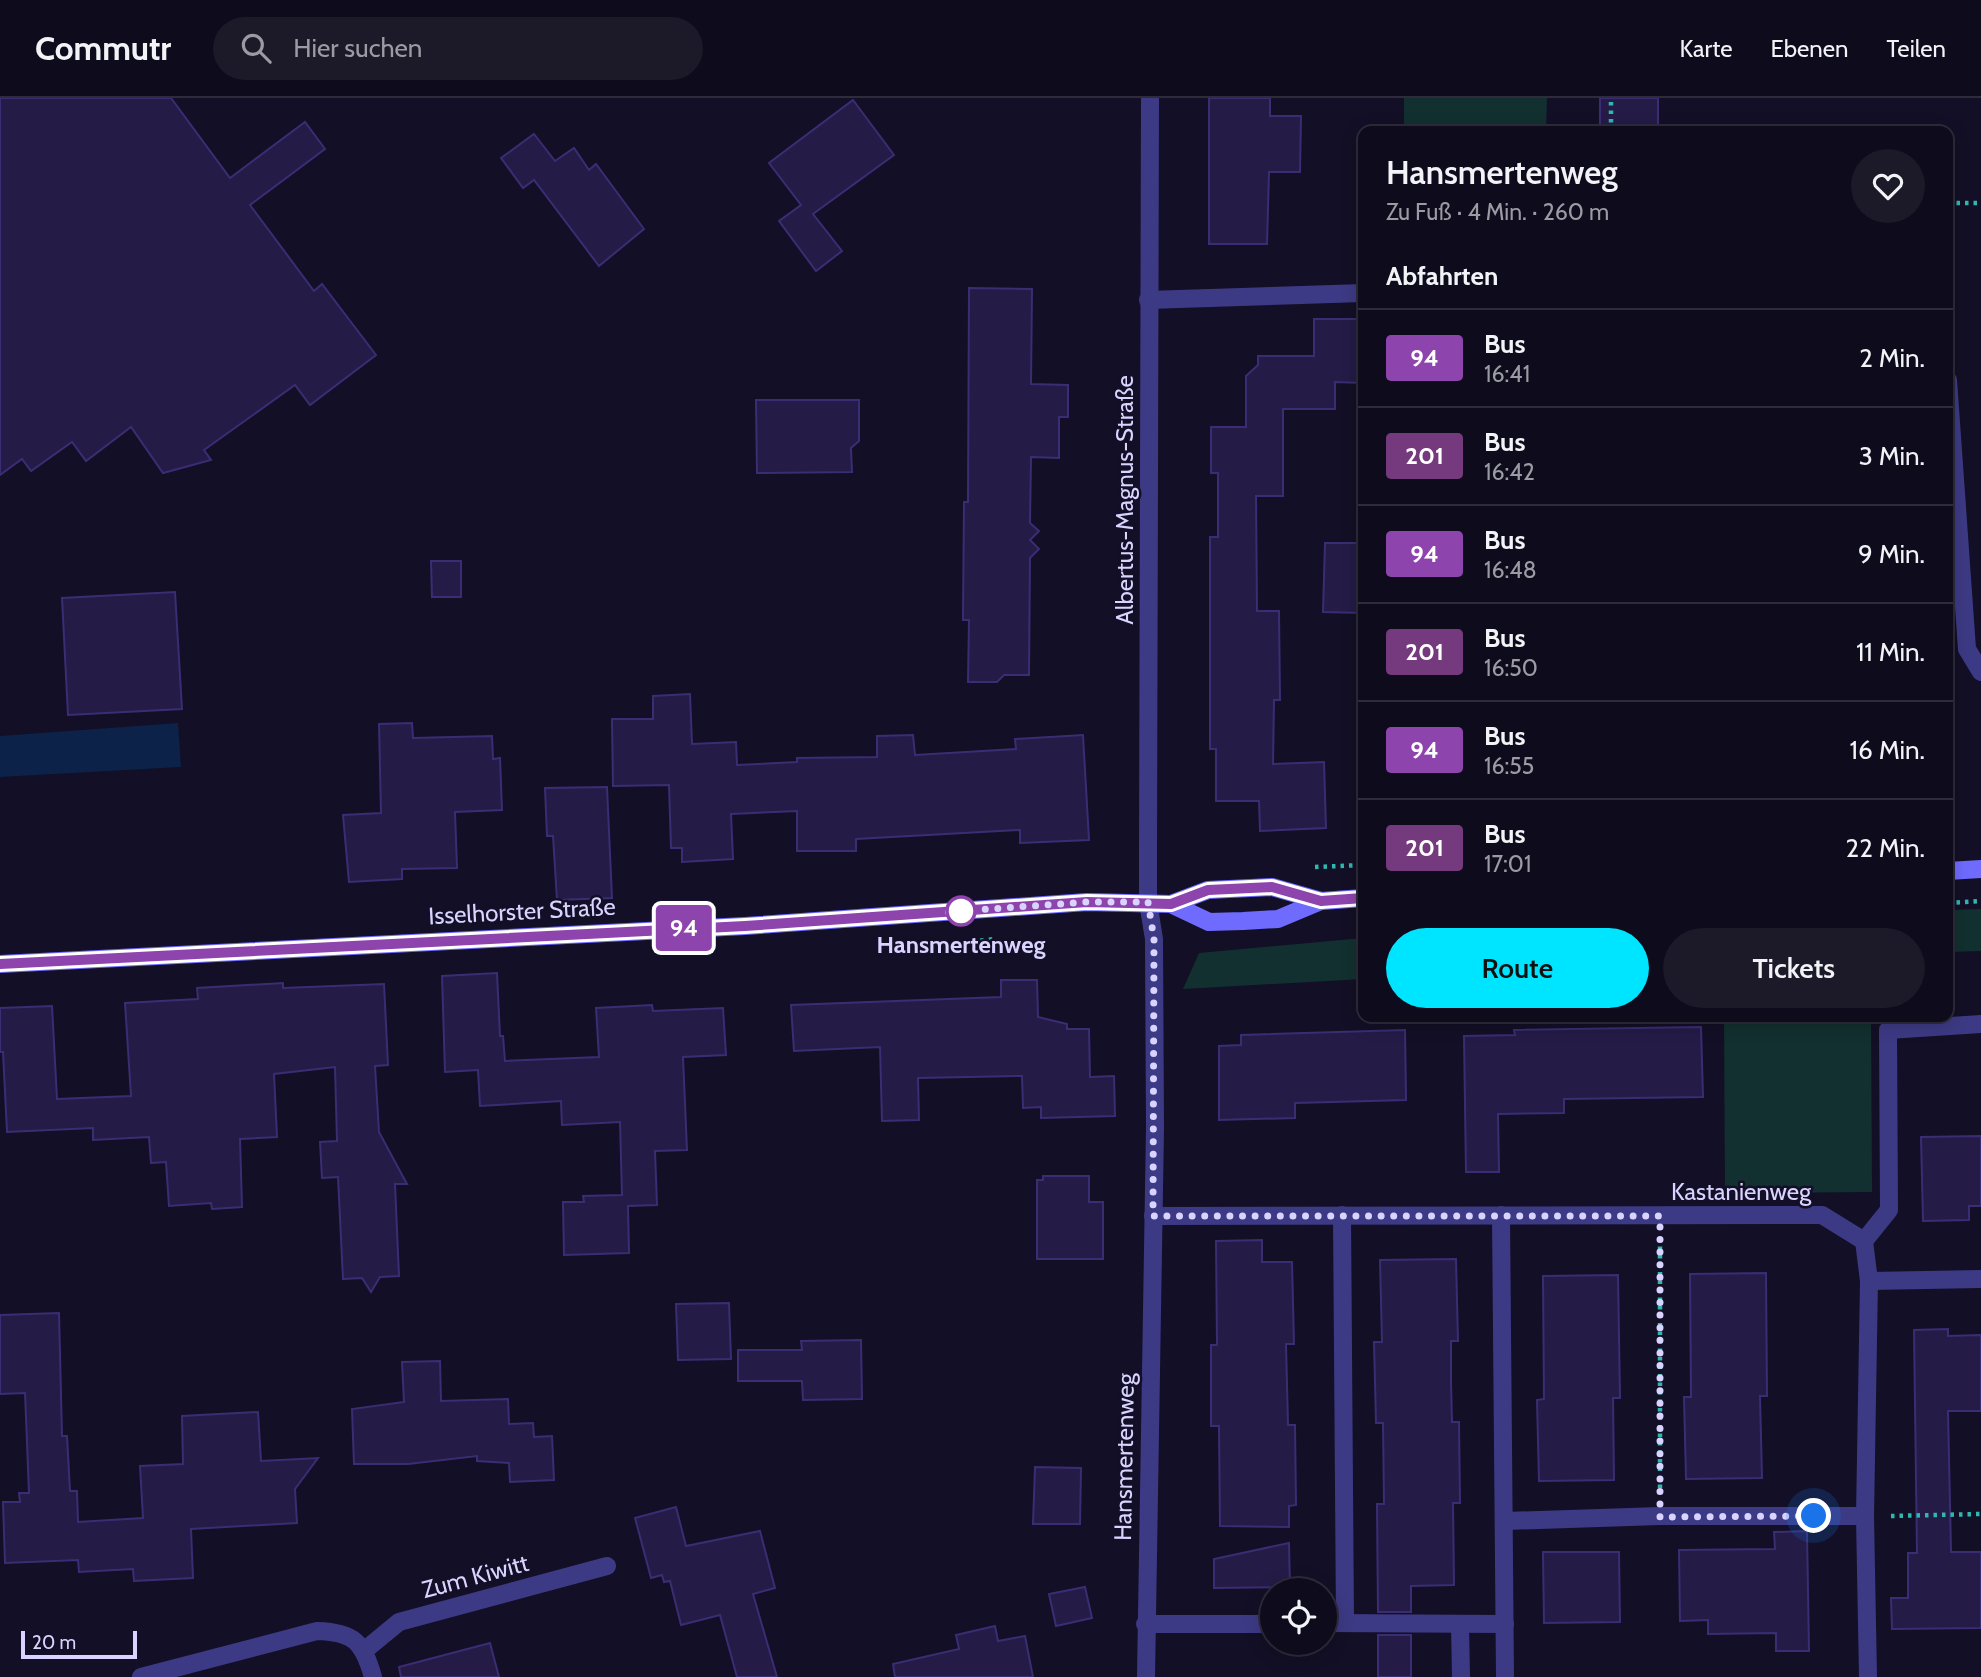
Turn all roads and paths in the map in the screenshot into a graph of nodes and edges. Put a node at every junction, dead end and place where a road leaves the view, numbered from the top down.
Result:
1 (1150, 98) edge
2 (1611, 98) edge
3 (1611, 126) edge
4 (1981, 202) edge
5 (1953, 203) edge
6 (1358, 293) edge
7 (1149, 300) junction
8 (1953, 451) edge
9 (1981, 672) edge
10 (1981, 869) edge
11 (1953, 871) edge
12 (1358, 898) edge
13 (1321, 901) junction
14 (1981, 901) edge
15 (1148, 902) junction
16 (1953, 903) edge
17 (1171, 904) junction
18 (0, 964) edge
19 (1981, 1024) edge
20 (1342, 1215) junction
21 (1501, 1215) junction
22 (1153, 1216) junction
23 (1660, 1216) junction
24 (1864, 1241) junction
25 (1981, 1279) edge
26 (1869, 1280) junction
27 (1981, 1514) edge
28 (1865, 1516) junction
29 (1660, 1517) junction
30 (1505, 1521) junction
31 (607, 1566) dead end
32 (1337, 1623) edge
33 (1346, 1623) junction
34 (1145, 1624) junction
35 (1260, 1624) edge
36 (1460, 1624) junction
37 (1505, 1625) junction
38 (365, 1650) junction
39 (141, 1677) edge
40 (373, 1677) edge
41 (1146, 1677) edge
42 (1461, 1677) edge
43 (1505, 1677) edge
44 (1868, 1677) edge

1 - 7 street, Albertus-Magnus-Straße
2 - 3 path
4 - 5 path
6 - 7 street
7 - 15 street, Albertus-Magnus-Straße
8 - 9 street
10 - 11 street
12 - 13 street, Isselhorster Straße
13 - 17 street, Isselhorster Straße
13 - 17 street, Isselhorster Straße
14 - 16 path
15 - 17 street, Isselhorster Straße
15 - 18 street, Isselhorster Straße
15 - 22 street, Hansmertenweg
19 - 24 street
20 - 21 street, Kastanienweg
20 - 22 street, Kastanienweg
20 - 33 street
21 - 23 street, Kastanienweg
21 - 30 street
22 - 34 street, Hansmertenweg
23 - 24 street, Kastanienweg
23 - 29 path
24 - 26 street
25 - 26 street
26 - 28 street
27 - 28 path
28 - 29 street
28 - 44 street
29 - 30 street
30 - 37 street
31 - 38 street, Zum Kiwitt
32 - 33 street
33 - 36 street
34 - 35 street
34 - 41 street, Hansmertenweg
36 - 37 street
36 - 42 street
37 - 43 street
38 - 39 street
38 - 40 street

